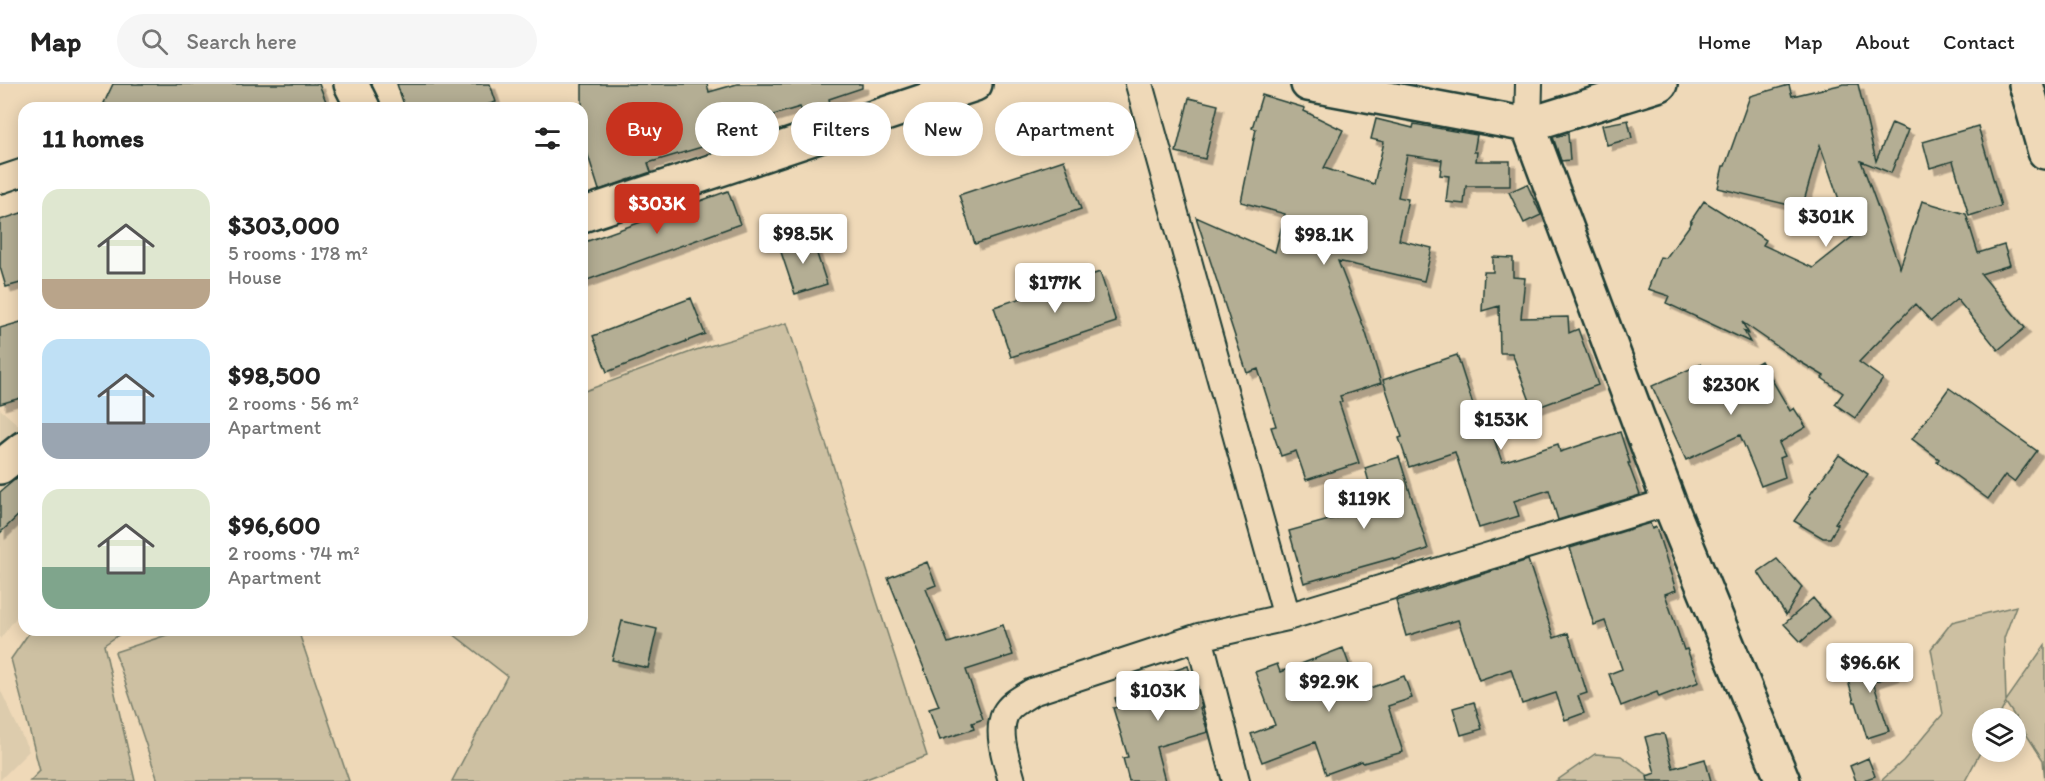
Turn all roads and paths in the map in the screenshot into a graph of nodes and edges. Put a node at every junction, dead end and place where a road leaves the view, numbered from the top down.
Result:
1 (351, 84) edge
2 (975, 84) edge
3 (1139, 84) edge
4 (1308, 84) edge
5 (1529, 84) edge
6 (1660, 84) edge
7 (2026, 84) edge
8 (360, 102) edge
9 (1528, 125) junction
10 (2045, 152) edge
11 (18, 174) edge
12 (0, 180) edge
13 (588, 213) edge
14 (18, 453) edge
15 (0, 467) edge
16 (1669, 502) junction
17 (1287, 616) junction
18 (1199, 637) junction
19 (1012, 781) edge
20 (1236, 781) edge
21 (1783, 781) edge

1 - 8 street
2 - 13 street
3 - 17 street
4 - 9 street
5 - 9 street
6 - 9 street
7 - 10 street
9 - 16 street
11 - 12 street
14 - 15 street
16 - 17 street
16 - 21 street
17 - 18 street
18 - 19 street
18 - 20 street

